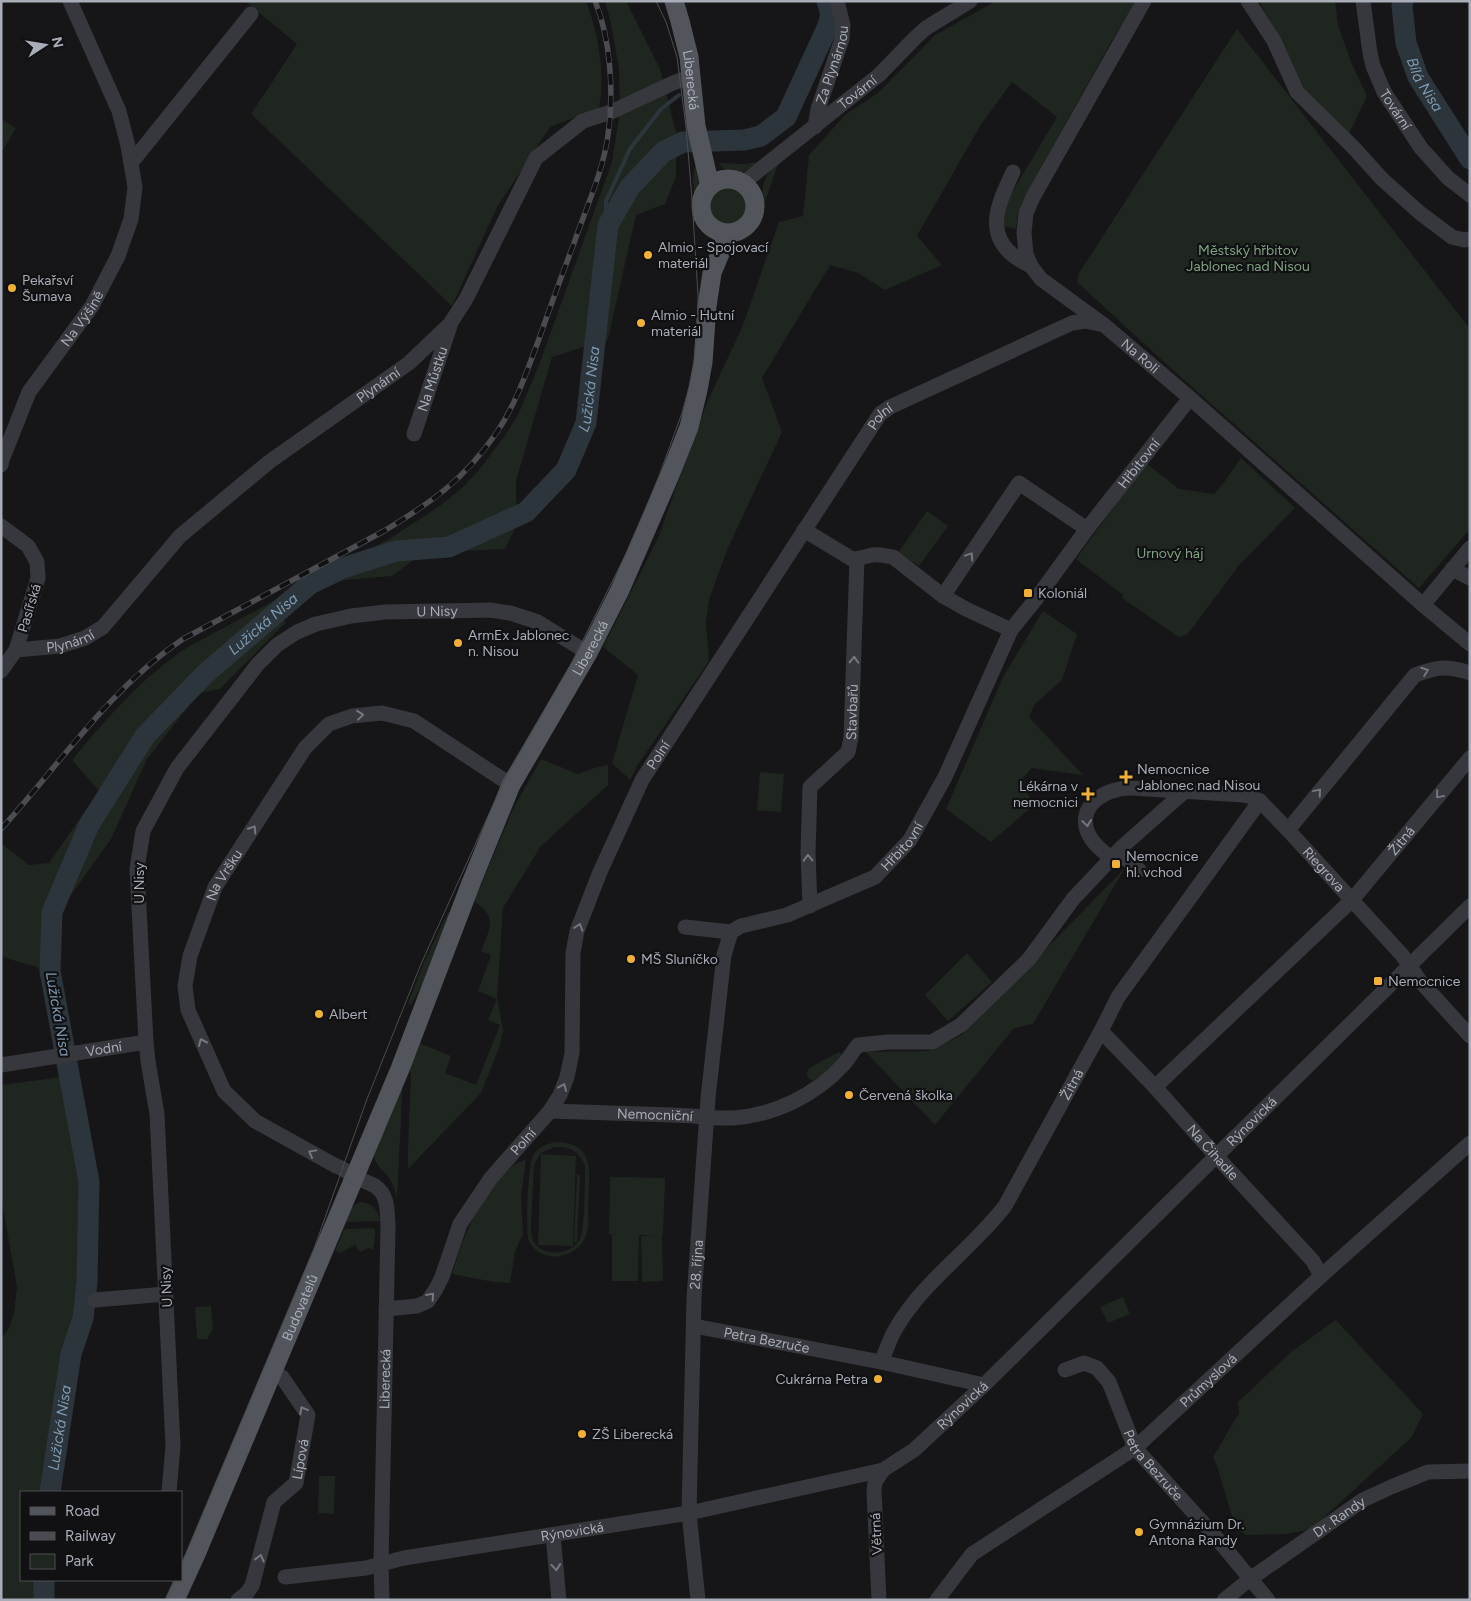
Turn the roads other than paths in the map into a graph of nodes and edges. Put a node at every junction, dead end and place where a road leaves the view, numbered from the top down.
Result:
1 (70, 1) edge
2 (674, 1) edge
3 (837, 1) edge
4 (970, 1) edge
5 (1144, 1) edge
6 (1248, 1) edge
7 (1363, 1) edge
8 (251, 14) dead end
9 (692, 76) junction
10 (815, 127) junction
11 (131, 163) junction
12 (1014, 172) dead end
13 (732, 185) junction
14 (1470, 195) edge
15 (720, 231) junction
16 (1470, 239) edge
17 (1031, 266) junction
18 (450, 324) junction
19 (1104, 325) junction
20 (1190, 398) junction
21 (414, 434) dead end
22 (1, 465) edge
23 (1, 526) edge
24 (1087, 529) junction
25 (804, 530) junction
26 (1470, 548) edge
27 (857, 559) junction
28 (1452, 569) junction
29 (1470, 578) edge
30 (943, 596) junction
31 (1423, 604) junction
32 (1011, 630) junction
33 (1470, 644) edge
34 (16, 650) junction
35 (588, 653) junction
36 (1, 671) edge
37 (1470, 673) edge
38 (1470, 758) edge
39 (511, 785) junction
40 (1184, 792) junction
41 (1219, 794) junction
42 (1260, 801) junction
43 (1200, 806) dead end
44 (1288, 830) junction
45 (1115, 856) junction
46 (1139, 870) dead end
47 (1352, 900) junction
48 (810, 906) junction
49 (1470, 906) edge
50 (685, 927) dead end
51 (731, 932) junction
52 (1410, 966) junction
53 (419, 1015) joint
54 (1101, 1031) junction
55 (1470, 1036) edge
56 (146, 1042) junction
57 (1, 1065) edge
58 (1156, 1087) junction
59 (781, 1108) junction
60 (550, 1111) junction
61 (706, 1117) junction
62 (733, 1118) junction
63 (1470, 1143) edge
64 (1216, 1157) junction
65 (354, 1176) junction
66 (1321, 1276) junction
67 (166, 1294) junction
68 (95, 1300) dead end
69 (386, 1309) junction
70 (694, 1326) junction
71 (882, 1362) junction
72 (1065, 1370) dead end
73 (273, 1372) junction
74 (984, 1385) junction
75 (1135, 1448) junction
76 (883, 1470) junction
77 (1470, 1471) edge
78 (169, 1491) edge
79 (689, 1513) junction
80 (553, 1535) junction
81 (381, 1564) junction
82 (183, 1577) edge
83 (285, 1577) dead end
84 (1250, 1579) junction
85 (182, 1581) edge
86 (175, 1600) edge
87 (238, 1600) edge
88 (382, 1600) edge
89 (558, 1600) edge
90 (698, 1600) edge
91 (879, 1600) edge
92 (937, 1600) edge
93 (1224, 1600) edge
94 (1268, 1600) edge

1 - 11 street, Na Výšině
2 - 9 main road, Liberecká
3 - 10 street, Za Plynárnou
4 - 10 street, Tovární
5 - 17 street, Na Roli
6 - 16 street
7 - 14 street, Tovární
8 - 11 street
9 - 13 main road, Liberecká
9 - 18 street, Plynární
10 - 13 street, Tovární
11 - 22 street, Na Výšině
12 - 17 street
13 - 15 main road
13 - 15 main road, Liberecká
15 - 35 main road, Liberecká
17 - 19 street, Na Roli
18 - 21 street, Na Můstku
18 - 34 street, Plynární
19 - 20 street, Na Roli
19 - 25 street, Polní
20 - 24 street, Hřbitovní
20 - 31 street, Na Roli
23 - 34 street, Pasířská
30 -> 24 street
24 - 32 street, Hřbitovní
25 - 27 street
60 -> 25 street, Polní
26 - 28 street
27 - 30 street
48 -> 27 street, Stavbařů
28 - 29 street
28 - 31 street
30 - 32 street
31 - 33 street, Na Roli
32 - 48 street, Hřbitovní
34 - 36 street, Pasířská
35 - 39 main road, Liberecká
35 - 56 street, U Nisy
44 -> 37 street
38 -> 47 street, Žitná
39 - 53 main road, Liberecká
65 -> 39 street, Na Vršku
40 - 41 street
40 - 45 street, Nemocniční
40 -> 45 street
41 - 42 street
41 - 43 street
42 - 44 street, Riegrova
42 - 54 street, Žitná
44 - 47 street, Riegrova
45 - 46 street
45 - 59 street, Nemocniční
47 - 52 street, Riegrova
47 - 58 street, Žitná
48 - 51 street, Hřbitovní
49 - 52 street, Rýnovická
50 - 51 street, Hřbitovní
51 - 61 street, 28. října
52 - 55 street, Riegrova
52 - 64 street, Rýnovická
53 - 65 main road, Budovatelů
54 - 58 street, Na Čihadle
54 - 71 street, Žitná
56 - 57 street, Vodní
56 - 67 street, U Nisy
58 - 64 street, Na Čihadle
59 - 62 street, Nemocniční
59 - 62 street
60 - 61 street, Nemocniční
69 -> 60 street, Polní
61 - 62 street, Nemocniční
61 - 70 street, 28. října
63 - 66 street, Průmyslová
64 - 66 street, Na Čihadle
64 - 74 street, Rýnovická
65 - 69 street, Liberecká
65 - 73 main road, Budovatelů
66 - 75 street, Průmyslová
67 - 68 street
67 - 78 street, U Nisy
69 - 81 street, Liberecká
70 - 71 street, Petra Bezruče
70 - 79 street, 28. října
71 - 74 street, Petra Bezruče
72 - 75 street, Petra Bezruče
73 - 82 main road, Budovatelů
87 -> 73 street, Lípová
74 - 76 street, Rýnovická
75 - 84 street, Petra Bezruče
75 - 92 street, Průmyslová
76 - 79 street, Rýnovická
76 - 91 street, Větrná
77 - 84 street, Dr. Randy
79 - 80 street, Rýnovická
79 - 90 street, 28. října
80 - 81 street, Rýnovická
80 -> 89 street
81 - 83 street, Rýnovická
81 - 88 street, Liberecká
84 - 93 street, Dr. Randy
84 - 94 street, Petra Bezruče
85 - 86 main road, Budovatelů

